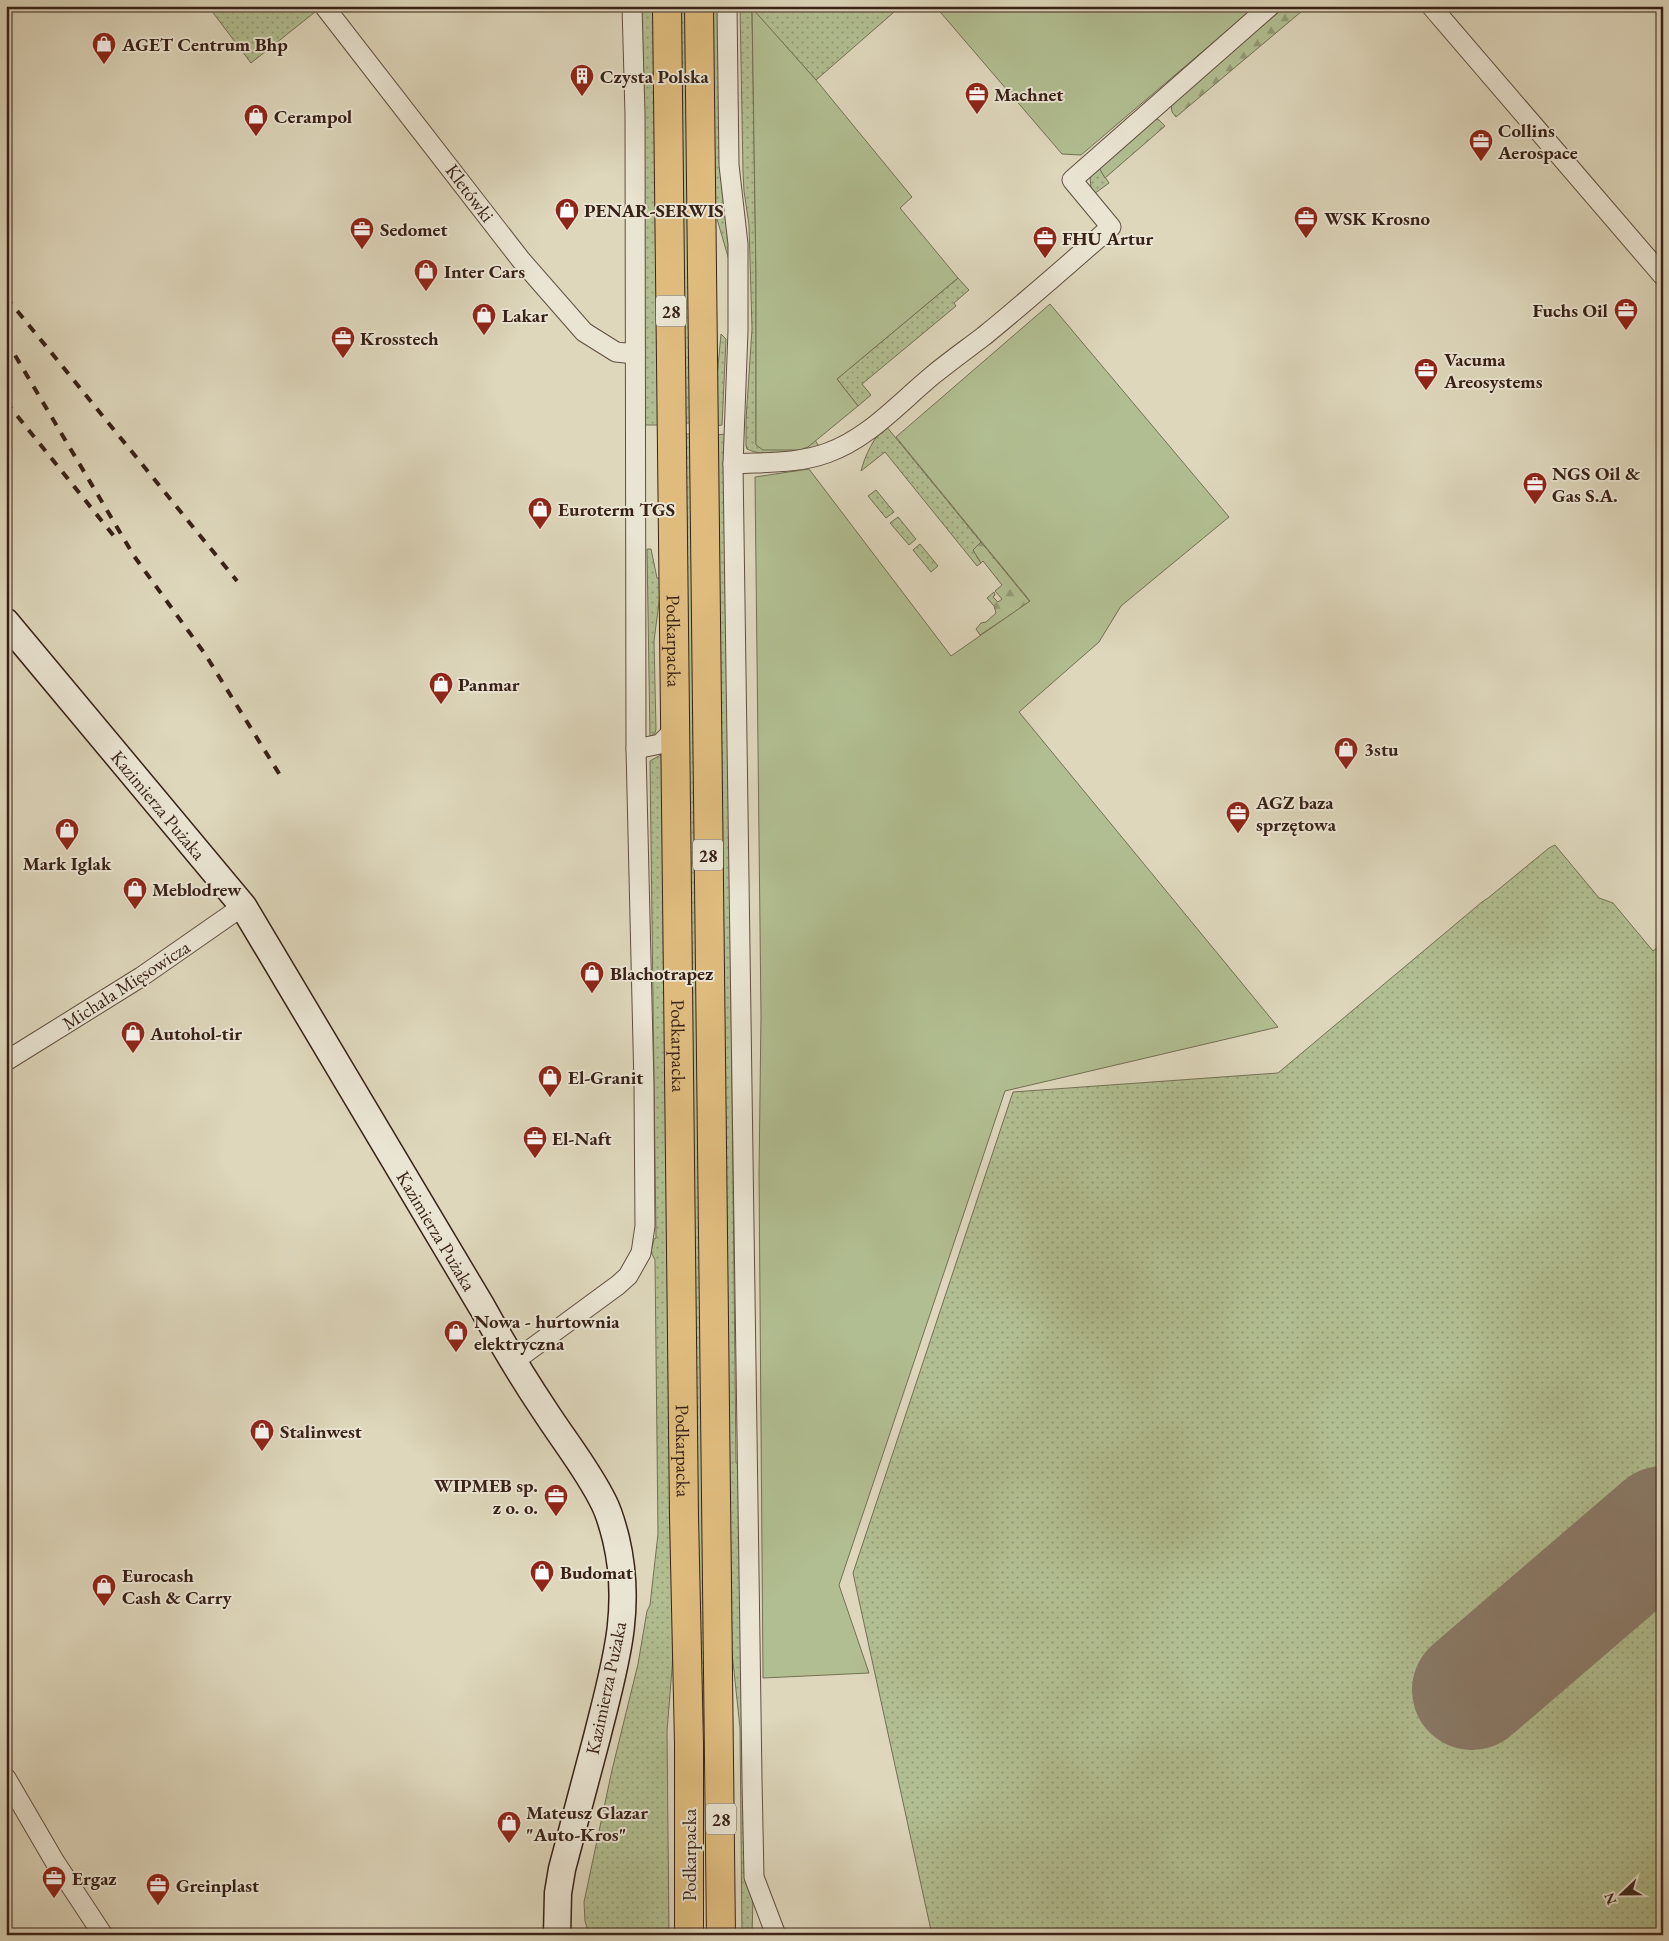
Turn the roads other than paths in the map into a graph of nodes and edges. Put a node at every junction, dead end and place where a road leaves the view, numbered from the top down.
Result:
1 (324, 6) edge
2 (632, 6) edge
3 (667, 6) edge
4 (699, 6) edge
5 (727, 6) edge
6 (1270, 6) edge
7 (1431, 6) edge
8 (1663, 276) edge
9 (635, 354) junction
10 (733, 464) junction
11 (6, 622) edge
12 (675, 729) junction
13 (636, 749) junction
14 (243, 906) junction
15 (6, 1061) edge
16 (513, 1362) junction
17 (6, 1778) edge
18 (561, 1930) edge
19 (104, 1935) edge
20 (689, 1935) edge
21 (722, 1935) edge
22 (776, 1935) edge

1 - 9 street, Kletówki
2 - 9 street
3 - 12 main road, Podkarpacka / 28
4 - 21 main road, Podkarpacka / 28
5 - 10 street
6 - 10 street
7 - 8 street
9 - 13 street
10 - 22 street
11 - 14 street, Kazimierza Pużaka
12 - 13 street
12 - 20 main road, Podkarpacka / 28
13 - 16 street
14 - 15 street, Michała Mięsowicza
14 - 16 street, Kazimierza Pużaka
16 - 18 street, Kazimierza Pużaka
17 - 19 street

